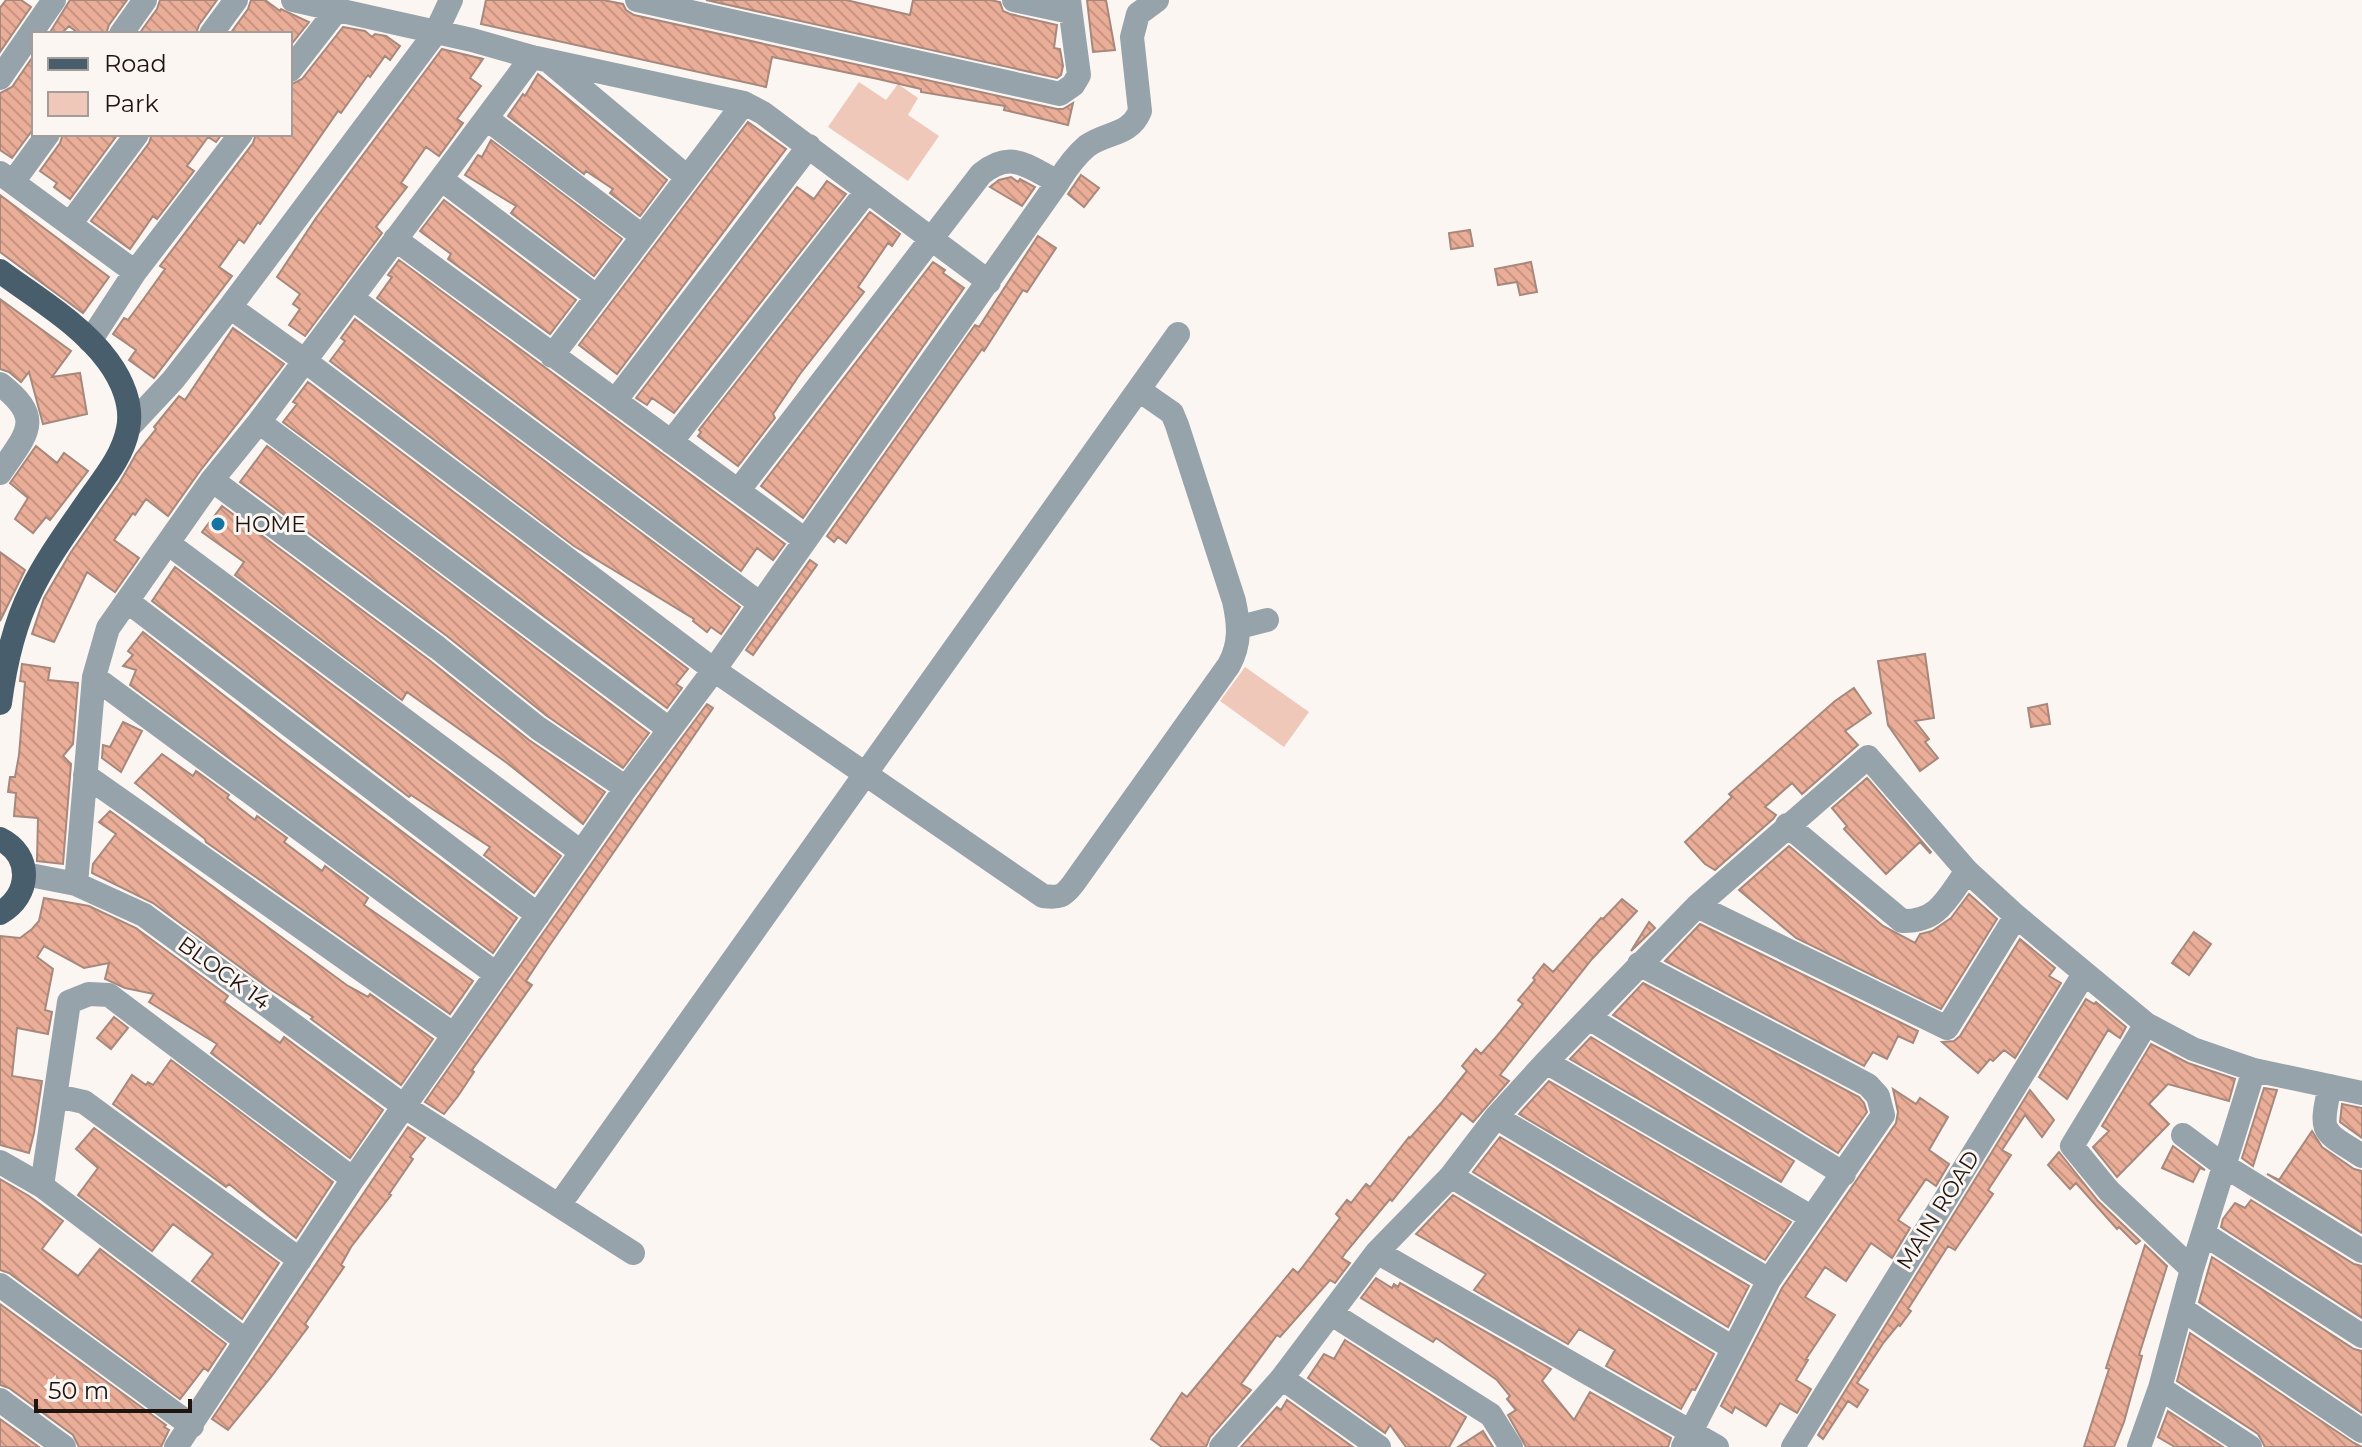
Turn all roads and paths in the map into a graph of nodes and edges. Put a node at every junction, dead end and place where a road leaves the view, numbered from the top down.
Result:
1 (54, 0) edge
2 (145, 0) edge
3 (236, 0) edge
4 (293, 0) edge
5 (451, 0) edge
6 (637, 0) edge
7 (1014, 0) edge
8 (1157, 0) edge
9 (1069, 6) edge
10 (336, 11) junction
11 (122, 32) edge
12 (212, 32) edge
13 (436, 32) junction
14 (540, 59) junction
15 (292, 67) edge
16 (0, 78) edge
17 (744, 103) junction
18 (487, 119) junction
19 (46, 136) edge
20 (136, 136) edge
21 (239, 136) edge
22 (809, 146) junction
23 (7, 177) edge
24 (687, 177) junction
25 (441, 179) junction
26 (1058, 182) junction
27 (867, 191) junction
28 (70, 224) junction
29 (642, 236) junction
30 (930, 237) junction
31 (395, 239) junction
32 (0, 271) edge
33 (135, 272) junction
34 (989, 282) junction
35 (596, 296) junction
36 (352, 298) junction
37 (230, 307) junction
38 (1178, 334) dead end
39 (90, 341) junction
40 (552, 356) junction
41 (305, 361) junction
42 (0, 384) edge
43 (1139, 390) junction
44 (615, 401) junction
45 (259, 422) junction
46 (129, 427) junction
47 (671, 442) junction
48 (0, 473) edge
49 (212, 480) junction
50 (738, 491) junction
51 (805, 540) junction
52 (169, 544) junction
53 (127, 601) junction
54 (759, 603) junction
55 (1267, 620) dead end
56 (1240, 627) junction
57 (714, 670) junction
58 (94, 677) junction
59 (1, 689) edge
60 (669, 729) junction
61 (866, 774) junction
62 (85, 775) junction
63 (626, 788) junction
64 (1787, 825) junction
65 (0, 839) edge
66 (581, 852) junction
67 (1967, 871) junction
68 (25, 874) junction
69 (76, 884) junction
70 (1697, 906) junction
71 (0, 913) edge
72 (538, 915) junction
73 (2016, 916) junction
74 (1639, 964) junction
75 (496, 974) junction
76 (2084, 974) junction
77 (1589, 1018) junction
78 (2146, 1024) junction
79 (454, 1035) junction
80 (1546, 1062) junction
81 (2254, 1070) junction
82 (2330, 1086) junction
83 (2362, 1093) edge
84 (57, 1096) junction
85 (405, 1107) junction
86 (1496, 1117) junction
87 (2183, 1135) dead end
88 (2362, 1156) edge
89 (0, 1162) edge
90 (2223, 1165) junction
91 (1844, 1174) junction
92 (1451, 1176) junction
93 (353, 1179) junction
94 (42, 1186) junction
95 (559, 1205) junction
96 (1811, 1217) junction
97 (2204, 1234) junction
98 (2362, 1251) edge
99 (1377, 1252) junction
100 (633, 1253) dead end
101 (300, 1260) junction
102 (2192, 1269) junction
103 (1769, 1280) junction
104 (0, 1285) edge
105 (2182, 1309) junction
106 (1332, 1314) junction
107 (2362, 1336) edge
108 (246, 1341) junction
109 (1733, 1348) junction
110 (1282, 1378) junction
111 (2160, 1388) junction
112 (0, 1400) edge
113 (192, 1426) junction
114 (2362, 1431) edge
115 (1687, 1440) edge
116 (1232, 1443) edge
117 (64, 1447) edge
118 (176, 1447) edge
119 (1379, 1447) edge
120 (1511, 1447) edge
121 (1717, 1447) edge
122 (1793, 1447) edge
123 (2139, 1447) edge
124 (2250, 1447) edge

1 - 16 street
2 - 11 street
3 - 12 street
4 - 10 street
5 - 13 street
6 - 9 street
7 - 9 street
8 - 26 street
10 - 13 street
10 - 15 street
13 - 14 street
13 - 37 street
14 - 17 street
14 - 18 street
14 - 24 street
17 - 22 street
17 - 24 street
18 - 25 street
18 - 29 street
19 - 23 street
20 - 28 street
21 - 33 street
22 - 27 street
22 - 44 street
23 - 28 street
24 - 29 street
25 - 31 street
25 - 35 street
26 - 30 street
26 - 34 street
27 - 30 street
27 - 47 street
28 - 33 street
29 - 35 street
30 - 34 street
30 - 50 street
31 - 36 street
31 - 40 street
32 - 39 main road
33 - 39 street
34 - 51 street
35 - 40 street
36 - 41 street
36 - 54 street
37 - 41 street
37 - 46 street
38 - 43 street
39 - 46 main road
40 - 44 street
41 - 45 street
41 - 57 street
42 - 48 street
43 - 56 street
43 - 61 street
44 - 47 street
45 - 49 street
45 - 60 street
46 - 59 main road
47 - 50 street
49 - 52 street
49 - 63 street
50 - 51 street
51 - 54 street
52 - 53 street
52 - 66 street
53 - 58 street
53 - 72 street
54 - 57 street
55 - 56 street
56 - 61 street
57 - 60 street
57 - 61 street
58 - 62 street
58 - 75 street
60 - 63 street
61 - 95 street
62 - 69 street
62 - 79 street
63 - 66 street
64 - 67 street
64 - 67 street
64 - 70 street
65 - 68 main road
66 - 72 street
67 - 73 street
68 - 69 street, BLOCK 14
68 - 71 main road
69 - 85 street, BLOCK 14
70 - 73 street
70 - 74 street
72 - 75 street
73 - 76 street
74 - 77 street
74 - 91 street
75 - 79 street
76 - 78 street
76 - 122 street, MAIN ROAD
77 - 80 street
77 - 91 street
78 - 81 street
78 - 102 street
79 - 85 street
80 - 86 street
80 - 96 street
81 - 82 street
81 - 90 street
82 - 83 street
82 - 88 street
84 - 93 street
84 - 94 street
84 - 101 street
85 - 93 street
85 - 95 street, BLOCK 14
86 - 92 street
86 - 103 street
87 - 90 street
89 - 94 street
90 - 97 street
90 - 98 street
91 - 96 street
92 - 99 street
92 - 109 street
93 - 101 street
94 - 108 street
95 - 100 street, BLOCK 14
96 - 103 street
97 - 102 street
97 - 107 street
99 - 106 street
99 - 115 street
101 - 108 street
102 - 105 street
103 - 109 street
104 - 113 street
105 - 111 street
105 - 114 street
106 - 110 street
106 - 120 street
108 - 113 street
109 - 115 street
110 - 116 street
110 - 119 street
111 - 123 street
111 - 124 street
112 - 117 street
113 - 118 street
115 - 121 street

